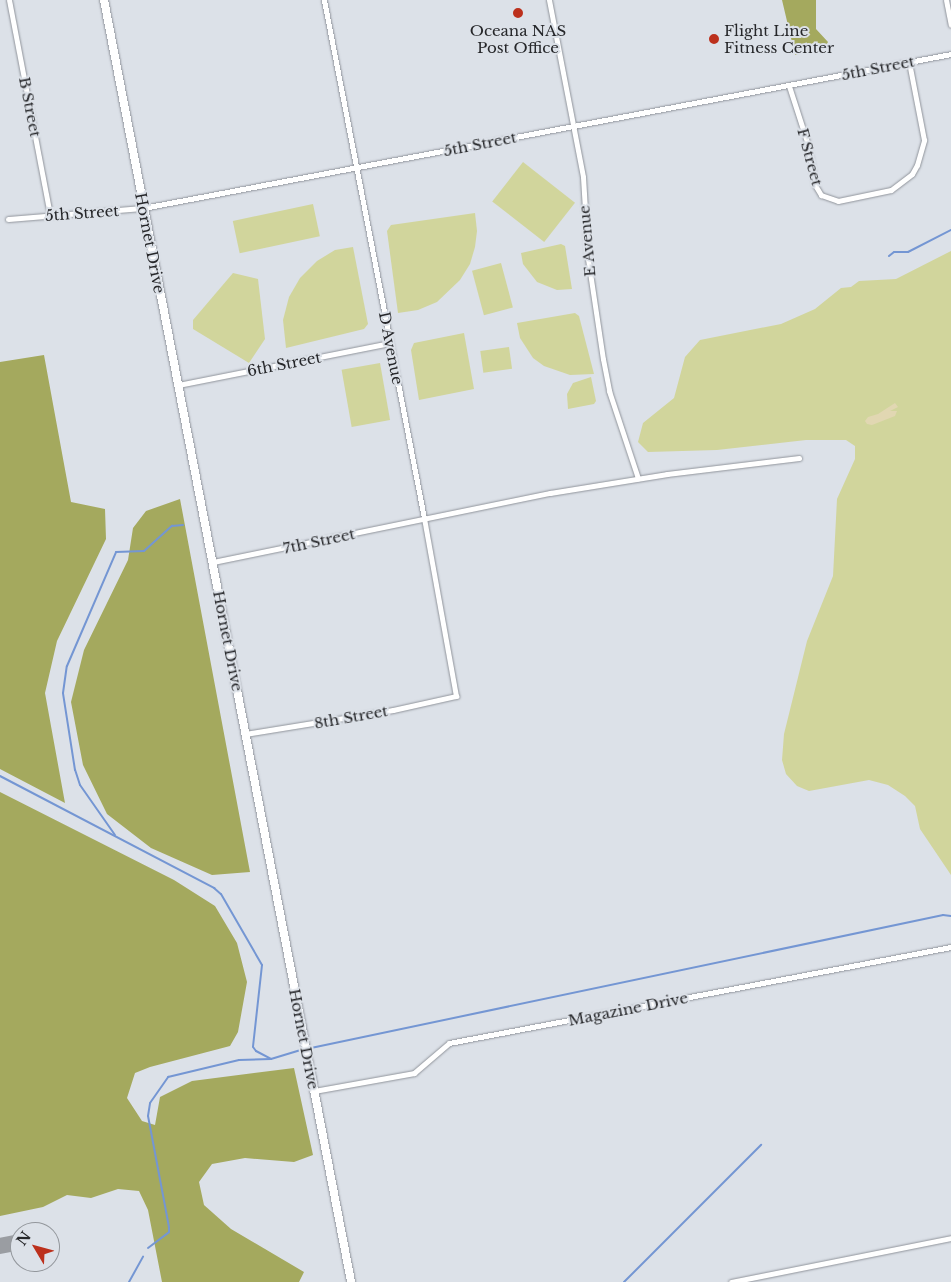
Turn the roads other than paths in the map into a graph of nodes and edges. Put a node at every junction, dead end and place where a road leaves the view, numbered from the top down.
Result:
1 (9, 0) edge
2 (104, 0) edge
3 (324, 0) edge
4 (549, 0) edge
5 (946, 0) edge
6 (951, 25) edge
7 (951, 54) edge
8 (909, 62) junction
9 (789, 86) junction
10 (573, 126) junction
11 (358, 167) junction
12 (144, 208) junction
13 (50, 215) junction
14 (8, 219) dead end
15 (390, 343) junction
16 (178, 384) junction
17 (799, 458) dead end
18 (638, 478) junction
19 (424, 518) junction
20 (213, 562) junction
21 (456, 696) joint
22 (245, 734) junction
23 (951, 947) edge
24 (314, 1090) junction
25 (951, 1238) edge
26 (760, 1279) edge
27 (350, 1282) edge
28 (731, 1282) edge

1 - 13 street, B Street
2 - 12 main road, Hornet Drive
3 - 11 street, D Avenue
4 - 10 street, E Avenue
5 - 6 street
7 - 8 street, 5th Street
8 - 9 street, 5th Street
8 - 9 street, F Street
9 - 10 street, 5th Street
10 - 11 street, 5th Street
10 - 18 street, E Avenue
11 - 12 street, 5th Street
11 - 15 street, D Avenue
12 - 13 street, 5th Street
12 - 16 main road, Hornet Drive
13 - 14 street, 5th Street
15 - 16 street, 6th Street
15 - 19 street, D Avenue
16 - 20 main road, Hornet Drive
17 - 18 street, 7th Street
18 - 19 street, 7th Street
19 - 20 street, 7th Street
19 - 21 street, D Avenue
20 - 22 main road, Hornet Drive
21 - 22 street, 8th Street
22 - 24 main road, Hornet Drive
23 - 24 street, Magazine Drive
24 - 27 main road, Hornet Drive
25 - 26 street
26 - 28 street

